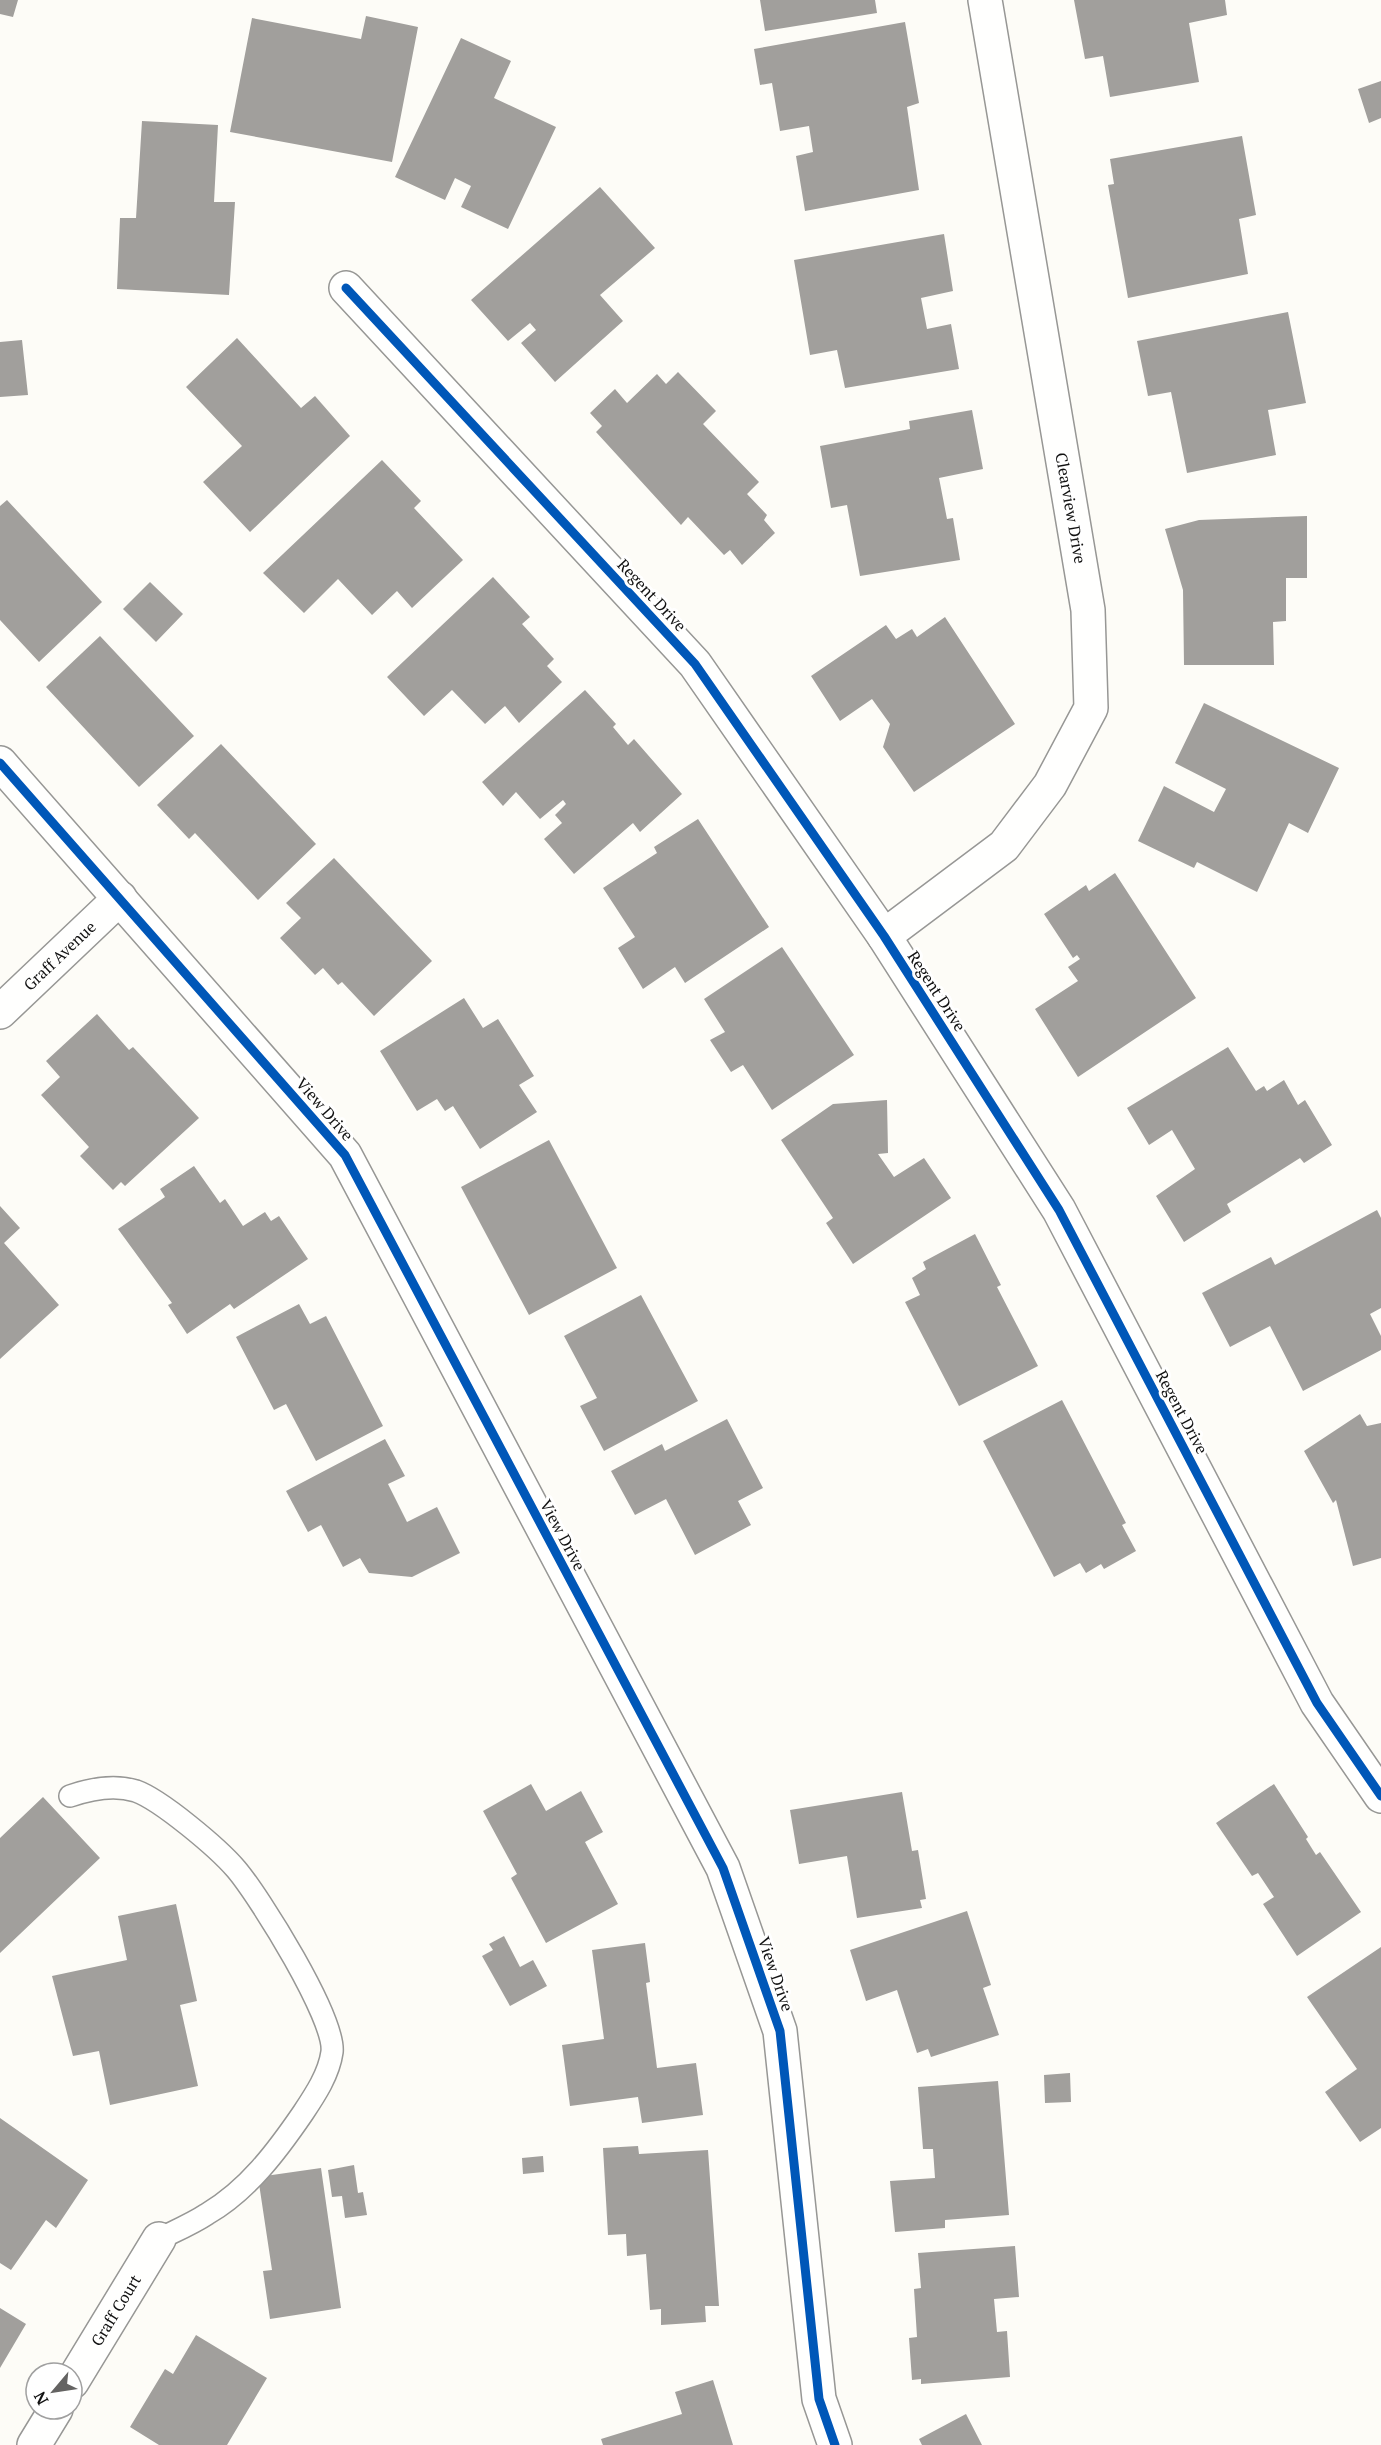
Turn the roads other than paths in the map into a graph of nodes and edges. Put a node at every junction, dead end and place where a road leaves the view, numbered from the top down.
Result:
1 (985, 0) edge
2 (346, 288) dead end
3 (0, 763) edge
4 (120, 898) junction
5 (884, 936) junction
6 (0, 1012) edge
7 (70, 1796) dead end
8 (1381, 1796) edge
9 (159, 2239) joint
10 (84, 2362) edge
11 (49, 2421) edge
12 (34, 2445) edge
13 (835, 2445) edge

1 - 5 street, Clearview Drive
2 - 5 street, Regent Drive
3 - 4 street, View Drive
4 - 6 street, Graff Avenue
4 - 13 street, View Drive
5 - 8 street, Regent Drive
7 - 9 lane
9 - 10 street, Graff Court
11 - 12 street

